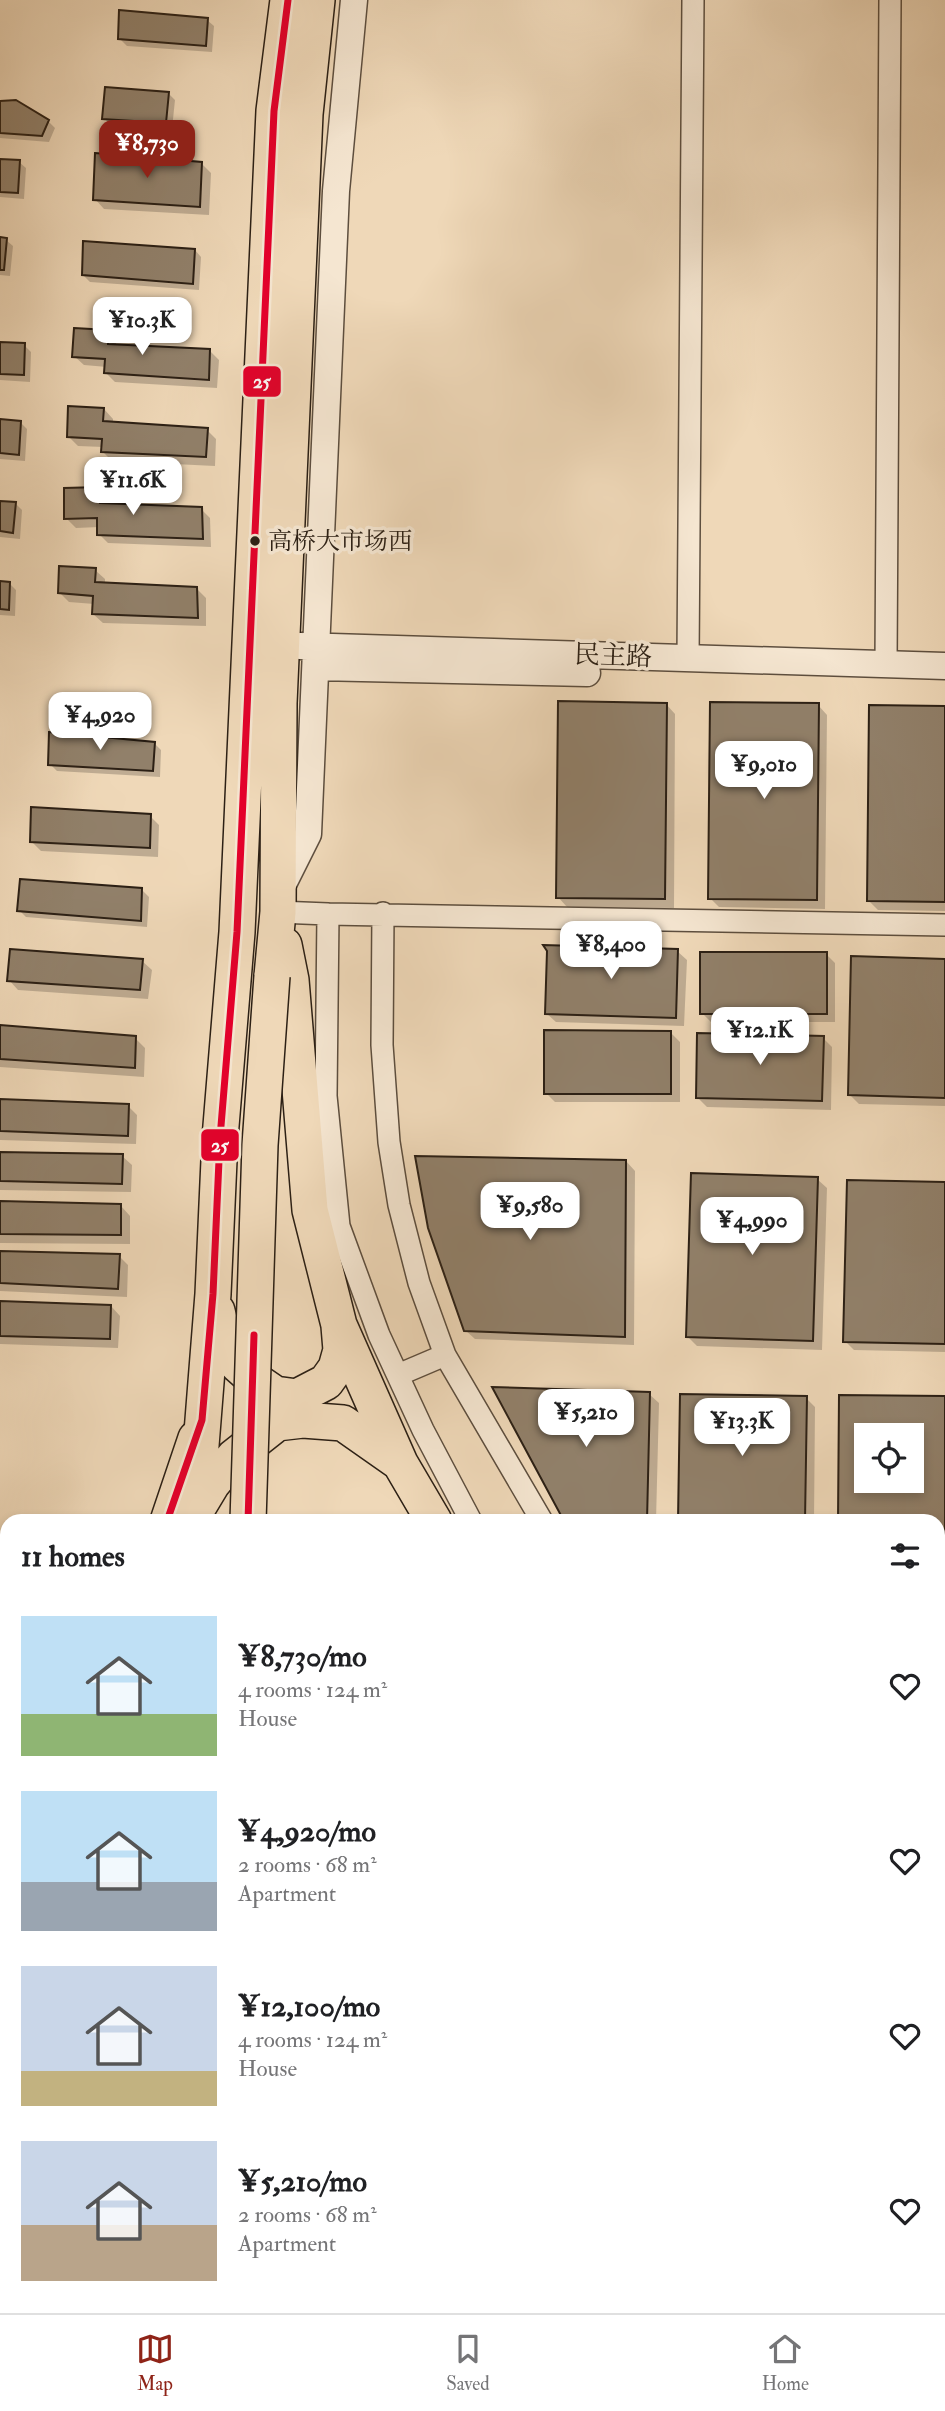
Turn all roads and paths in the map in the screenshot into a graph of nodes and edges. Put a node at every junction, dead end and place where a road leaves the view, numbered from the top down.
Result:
1 (288, 0) edge
2 (317, 0) edge
3 (354, 0) edge
4 (693, 0) edge
5 (890, 0) edge
6 (281, 646) junction
7 (317, 657) junction
8 (688, 658) junction
9 (886, 664) junction
10 (945, 666) edge
11 (945, 681) edge
12 (278, 902) junction
13 (383, 913) junction
14 (328, 914) junction
15 (945, 925) edge
16 (281, 978) junction
17 (213, 1294) junction
18 (339, 1325) junction
19 (445, 1355) junction
20 (398, 1375) junction
21 (400, 1463) junction
22 (187, 1514) edge
23 (189, 1514) edge
24 (248, 1514) edge
25 (430, 1514) edge
26 (467, 1514) edge
27 (538, 1514) edge

1 - 17 highway
2 - 6 highway
3 - 7 street
4 - 8 street
5 - 9 street
6 - 7 street, 民主路
6 - 12 highway
7 - 8 street, 民主路
7 - 11 street, 民主路
7 - 12 street
8 - 9 street, 民主路
9 - 10 street, 民主路
12 - 14 street
12 - 16 highway
13 - 14 street
13 - 15 street
13 - 19 street
14 - 20 street
16 - 18 highway
16 - 24 highway, bridge
17 - 18 highway
17 - 22 highway
18 - 21 highway
19 - 20 street
19 - 27 street
20 - 26 street
21 - 23 highway
21 - 25 highway

